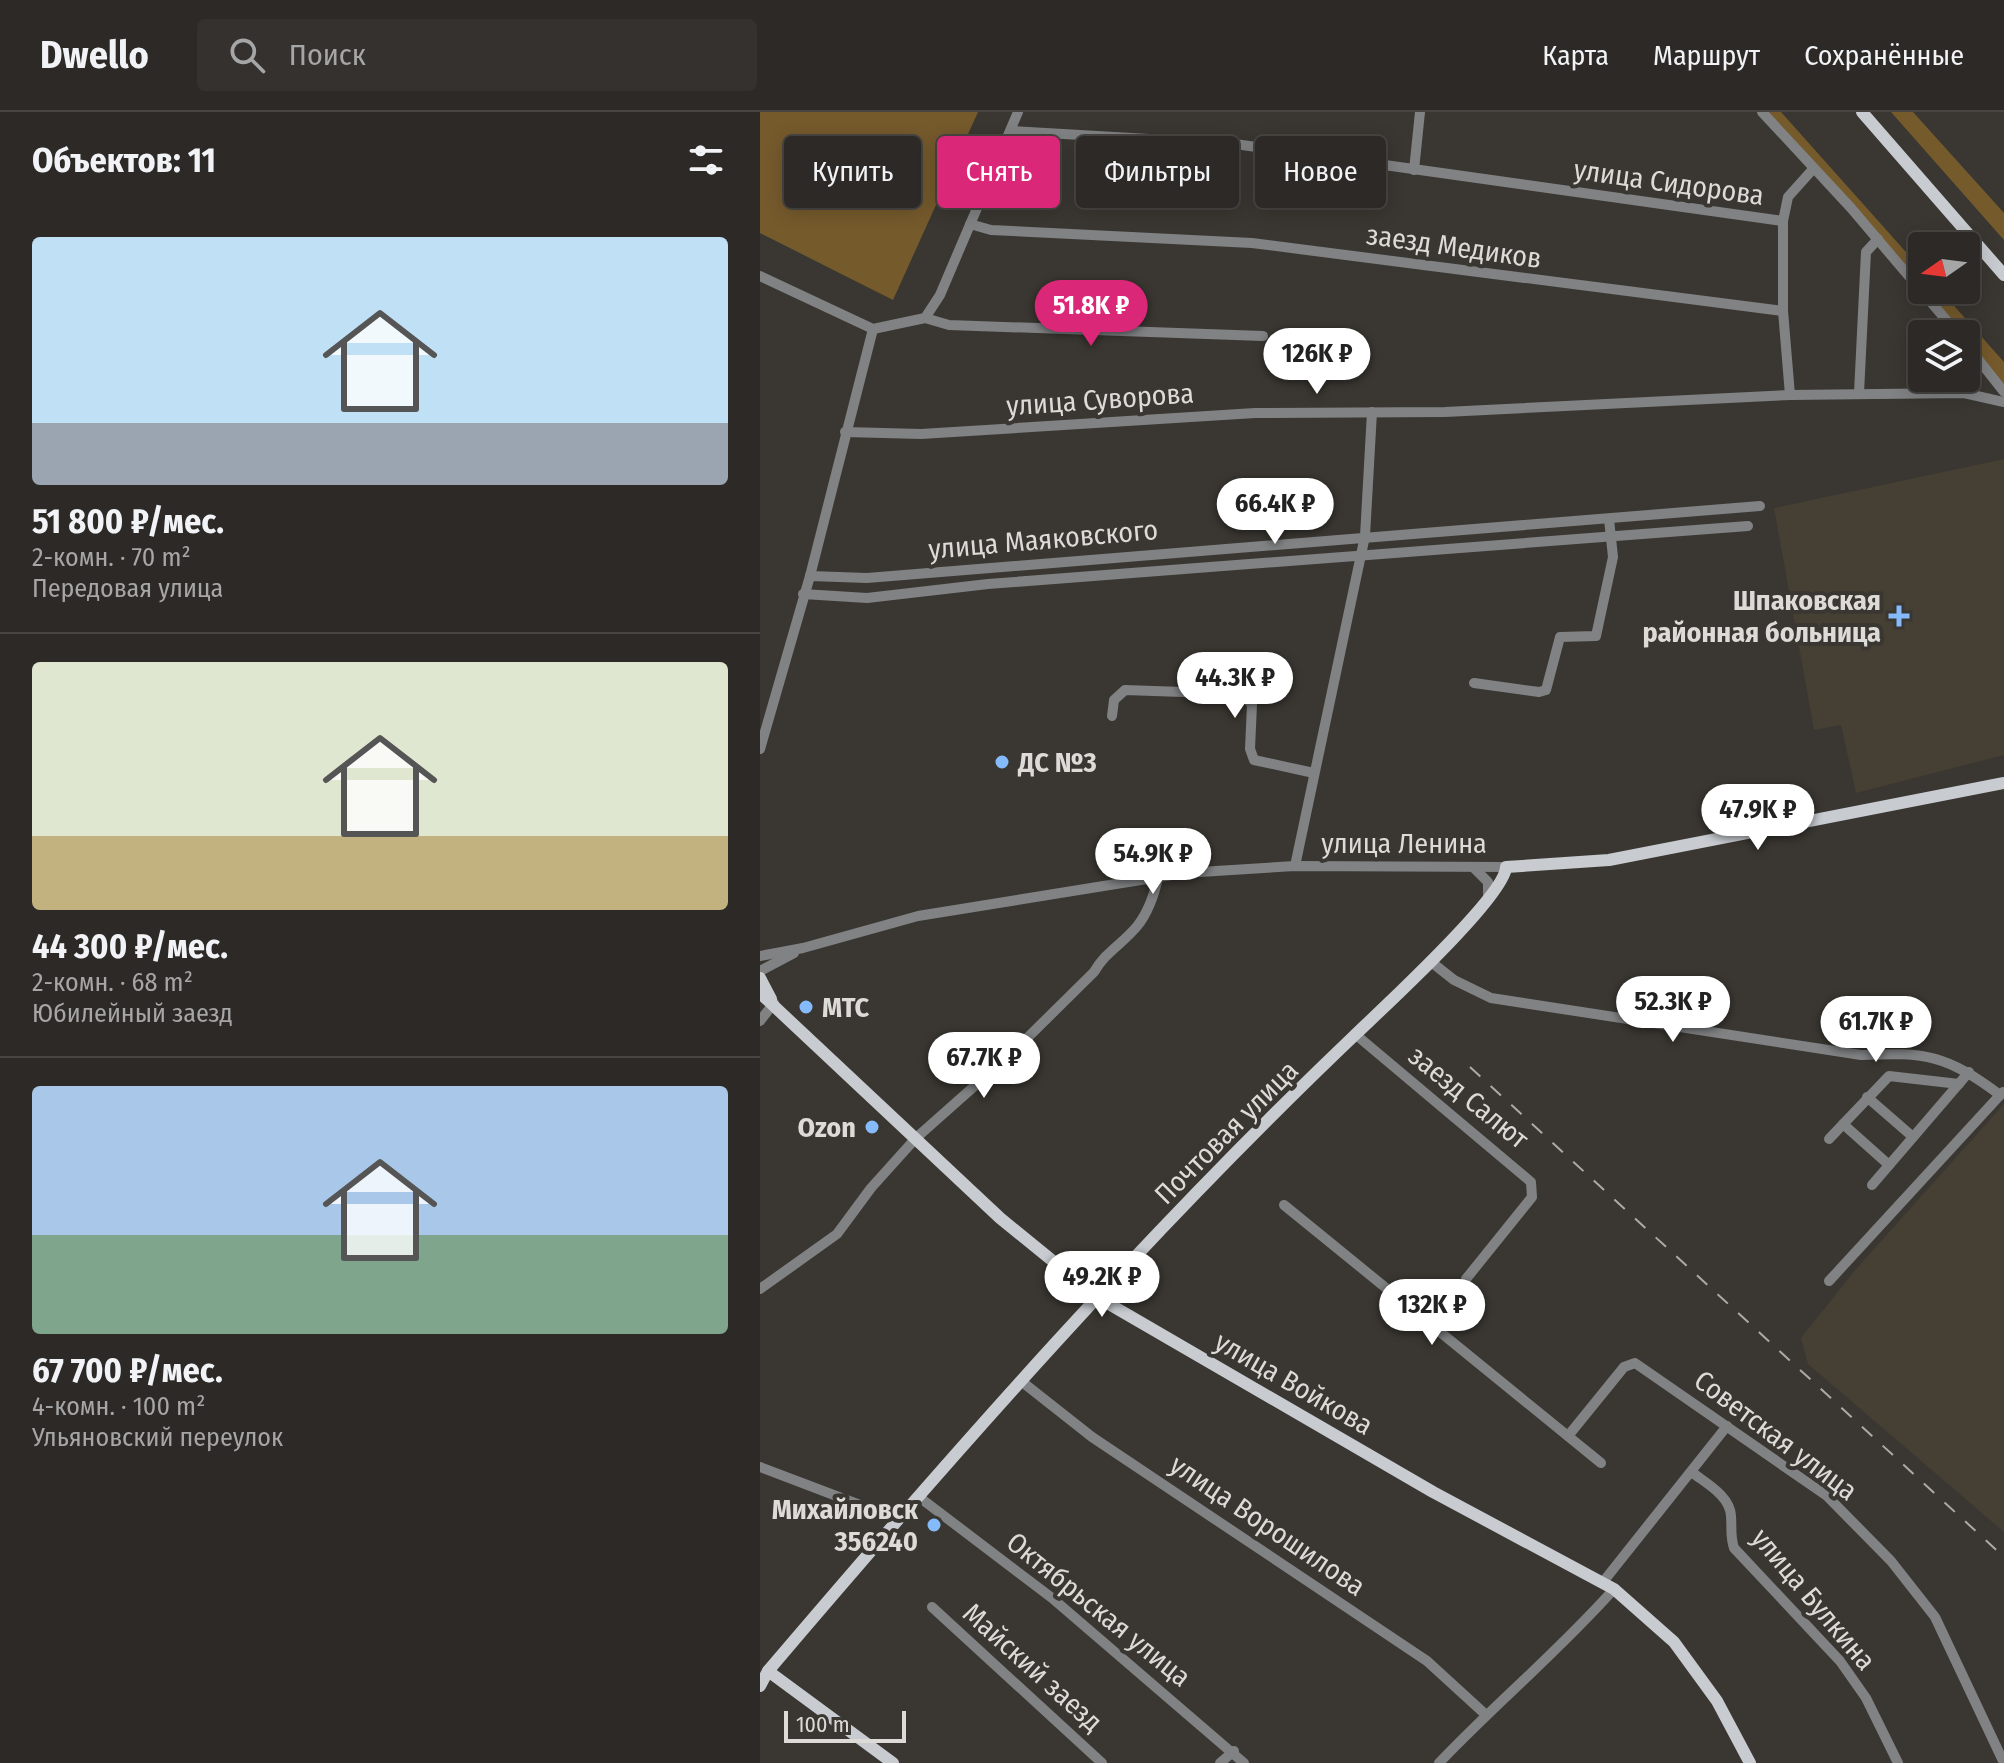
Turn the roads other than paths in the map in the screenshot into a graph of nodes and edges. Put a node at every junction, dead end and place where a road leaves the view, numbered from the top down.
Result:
1 (1018, 112) edge
2 (1420, 112) edge
3 (1762, 112) edge
4 (1862, 112) edge
5 (1011, 131) junction
6 (1813, 169) junction
7 (1414, 170) junction
8 (1783, 221) junction
9 (970, 224) junction
10 (1878, 239) junction
11 (2004, 275) edge
12 (760, 276) edge
13 (1783, 311) junction
14 (925, 318) junction
15 (1946, 320) edge
16 (873, 329) junction
17 (1263, 336) dead end
18 (1980, 362) edge
19 (2004, 392) edge
20 (1859, 393) junction
21 (1790, 395) junction
22 (2004, 402) edge
23 (1372, 412) junction
24 (845, 432) junction
25 (1760, 506) dead end
26 (1609, 519) junction
27 (1748, 526) dead end
28 (1365, 536) junction
29 (1612, 538) junction
30 (1361, 557) junction
31 (810, 576) junction
32 (803, 594) junction
33 (1474, 683) dead end
34 (1112, 716) dead end
35 (760, 749) edge
36 (1314, 773) junction
37 (2004, 783) edge
38 (1295, 866) junction
39 (1472, 867) junction
40 (1506, 867) junction
41 (1158, 878) junction
42 (1488, 899) junction
43 (803, 948) junction
44 (760, 956) edge
45 (1430, 961) junction
46 (760, 971) edge
47 (760, 978) edge
48 (760, 993) edge
49 (773, 1002) junction
50 (760, 1021) edge
51 (1355, 1034) junction
52 (1969, 1072) junction
53 (1959, 1084) junction
54 (2002, 1093) edge
55 (1867, 1097) junction
56 (1843, 1124) junction
57 (1913, 1137) junction
58 (916, 1138) junction
59 (1829, 1139) dead end
60 (1889, 1165) junction
61 (1872, 1185) dead end
62 (1284, 1205) dead end
63 (1466, 1279) dead end
64 (1829, 1281) dead end
65 (760, 1289) edge
66 (1097, 1297) junction
67 (1021, 1381) junction
68 (1727, 1426) junction
69 (1568, 1436) junction
70 (1601, 1463) dead end
71 (760, 1467) edge
72 (1693, 1473) junction
73 (919, 1497) junction
74 (897, 1519) junction
75 (1608, 1585) junction
76 (932, 1607) dead end
77 (764, 1668) edge
78 (760, 1686) edge
79 (1485, 1714) junction
80 (1234, 1751) junction
81 (890, 1762) edge
82 (1102, 1763) edge
83 (1220, 1763) edge
84 (1244, 1763) edge
85 (1439, 1763) edge
86 (1750, 1763) edge
87 (1898, 1763) edge
88 (2004, 1763) edge

1 - 5 street
2 - 7 street
3 - 6 street
4 - 11 main road
5 - 7 street, улица Сидорова
5 - 9 street
6 - 8 street, улица Сидорова
6 - 10 street
7 - 8 street, улица Сидорова
8 - 13 street
9 - 13 street, заезд Медиков
9 - 14 street
10 - 15 street
10 - 20 street
12 - 16 street
13 - 21 street
14 - 16 street
14 - 17 street
16 - 24 street
18 - 19 street
20 - 21 street, улица Суворова
20 - 22 street, улица Суворова
21 - 23 street, улица Суворова
23 - 24 street, улица Суворова
23 - 28 street
24 - 31 street
25 - 26 street, улица Маяковского
26 - 28 street, улица Маяковского
26 - 29 street
27 - 29 street, улица Маяковского
28 - 30 street
28 - 31 street, улица Маяковского
29 - 30 street, улица Маяковского
29 - 33 street
30 - 32 street, улица Маяковского
30 - 36 street
31 - 32 street
32 - 35 street
34 - 36 street
36 - 38 street
37 - 40 main road, улица Ленина
38 - 39 street, улица Ленина
38 - 41 street, улица Ленина
39 - 40 street, улица Ленина
39 - 42 street
40 - 42 main road, Почтовая улица
41 - 43 street, улица Ленина
41 - 58 street
42 - 45 main road, Почтовая улица
43 - 44 street, улица Ленина
43 - 46 street, улица Ленина
45 - 51 main road, Почтовая улица
45 - 52 street
47 - 49 main road, улица Войкова
48 - 49 main road, улица Войкова
49 - 50 street
49 - 58 main road, улица Войкова
51 - 63 street, заезд Салют
51 - 66 main road, Почтовая улица
52 - 53 street
52 - 54 street
53 - 55 street
53 - 57 street
54 - 64 street
55 - 56 street
55 - 57 street
56 - 59 street
56 - 60 street
57 - 60 street
58 - 65 street
58 - 66 main road, улица Войкова
60 - 61 street
62 - 69 street
66 - 67 main road, Почтовая улица
66 - 75 main road, улица Войкова
67 - 73 main road, Почтовая улица
67 - 79 street, улица Ворошилова
68 - 69 street, Советская улица
68 - 72 street
68 - 88 street, Советская улица
69 - 70 street
71 - 74 street
72 - 75 street
72 - 87 street, улица Булкина
73 - 74 main road, Почтовая улица
73 - 80 street, Октябрьская улица
74 - 77 main road, Почтовая улица
75 - 79 street
75 - 86 main road, улица Войкова
76 - 82 street, Майский заезд
77 - 78 main road, Почтовая улица
77 - 81 main road
79 - 85 street
80 - 83 street
80 - 84 street, Октябрьская улица

